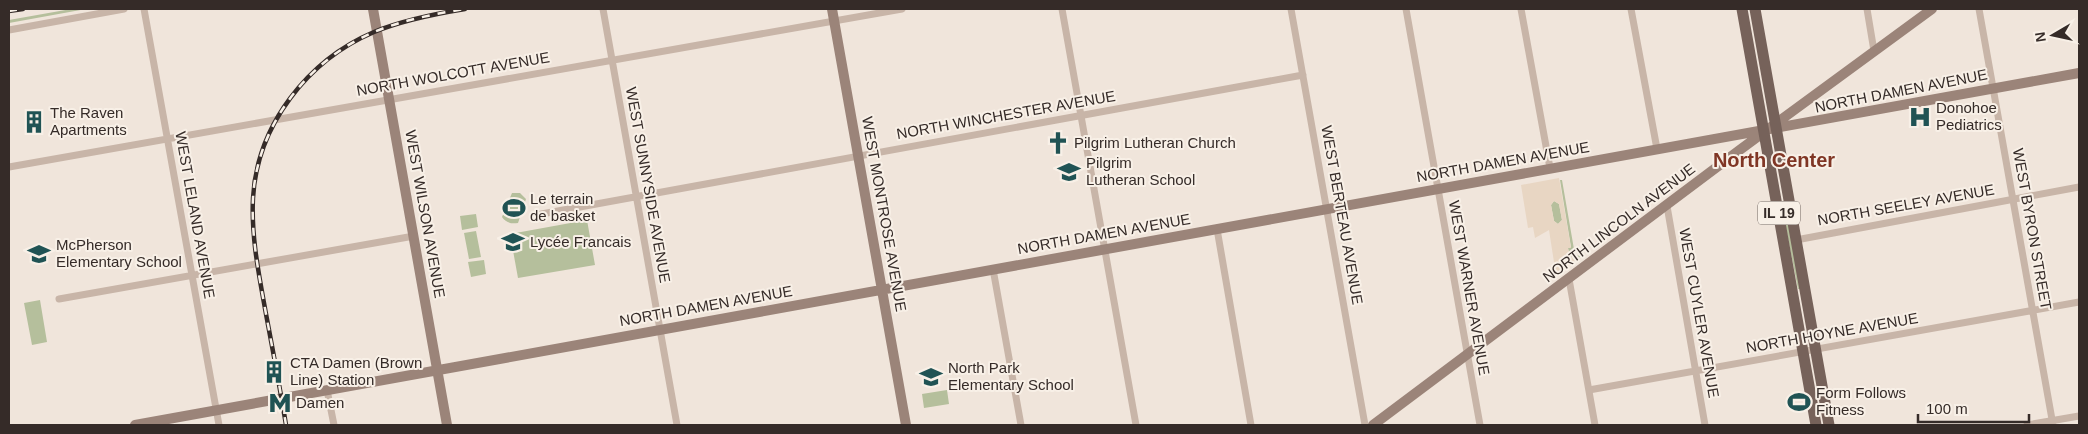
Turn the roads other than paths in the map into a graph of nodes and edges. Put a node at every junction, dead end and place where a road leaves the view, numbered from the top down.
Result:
1 (124, 9) edge
2 (144, 9) edge
3 (373, 9) edge
4 (603, 9) edge
5 (832, 9) edge
6 (902, 9) edge
7 (1062, 9) edge
8 (1291, 9) edge
9 (1406, 9) edge
10 (1521, 9) edge
11 (1631, 9) edge
12 (1742, 9) edge
13 (1755, 9) edge
14 (1867, 9) edge
15 (1932, 9) edge
16 (1979, 9) edge
17 (834, 21) junction
18 (9, 30) edge
19 (1874, 51) junction
20 (612, 60) junction
21 (2079, 73) edge
22 (1303, 75) junction
23 (1993, 89) junction
24 (389, 99) junction
25 (1080, 116) junction
26 (1772, 129) junction
27 (168, 140) junction
28 (1657, 149) junction
29 (858, 157) junction
30 (9, 167) edge
31 (1550, 168) junction
32 (2079, 188) edge
33 (1438, 189) junction
34 (637, 196) junction
35 (2013, 200) junction
36 (1667, 206) junction
37 (1327, 209) junction
38 (536, 215) dead end
39 (1217, 229) junction
40 (414, 236) junction
41 (1796, 240) junction
42 (1104, 249) junction
43 (993, 269) junction
44 (192, 275) junction
45 (1569, 279) junction
46 (882, 290) junction
47 (59, 299) dead end
48 (2079, 302) edge
49 (2033, 311) junction
50 (660, 330) junction
51 (1816, 350) junction
52 (1804, 352) junction
53 (1467, 355) junction
54 (437, 370) junction
55 (1695, 371) junction
56 (327, 390) junction
57 (1589, 390) junction
58 (216, 410) junction
59 (2079, 416) edge
60 (2053, 423) edge
61 (135, 425) edge
62 (219, 425) edge
63 (334, 425) edge
64 (447, 425) edge
65 (677, 425) edge
66 (906, 425) edge
67 (1021, 425) edge
68 (1136, 425) edge
69 (1251, 425) edge
70 (1365, 425) edge
71 (1373, 425) edge
72 (1480, 425) edge
73 (1595, 425) edge
74 (1705, 425) edge
75 (1816, 425) edge
76 (1829, 425) edge
77 (2027, 425) edge

1 - 18 street
2 - 27 street, WEST LELAND AVENUE
3 - 24 main road, WEST WILSON AVENUE
4 - 20 street, WEST SUNNYSIDE AVENUE
5 - 17 main road, WEST MONTROSE AVENUE
6 - 17 street, NORTH WOLCOTT AVENUE
7 - 25 street
8 - 22 street, WEST BERTEAU AVENUE
9 - 33 street, WEST WARNER AVENUE
10 - 31 street
11 - 28 street
12 - 26 main road, IL 19
13 - 26 main road, IL 19
14 - 19 street
15 - 19 main road, NORTH LINCOLN AVENUE
16 - 23 street, WEST BYRON STREET
17 - 20 street, NORTH WOLCOTT AVENUE
17 - 29 main road, WEST MONTROSE AVENUE
19 - 26 main road, NORTH LINCOLN AVENUE
20 - 24 street, NORTH WOLCOTT AVENUE
20 - 34 street, WEST SUNNYSIDE AVENUE
21 - 23 main road, NORTH DAMEN AVENUE
22 - 25 street, NORTH WINCHESTER AVENUE
22 - 37 street, WEST BERTEAU AVENUE
23 - 26 main road, NORTH DAMEN AVENUE
23 - 35 street, WEST BYRON STREET
24 - 27 street, NORTH WOLCOTT AVENUE
24 - 40 main road, WEST WILSON AVENUE
25 - 29 street, NORTH WINCHESTER AVENUE
25 - 42 street
26 - 28 main road, NORTH DAMEN AVENUE
26 - 36 main road, NORTH LINCOLN AVENUE
26 - 41 main road, IL 19
26 - 52 main road, IL 19
27 - 30 street, NORTH WOLCOTT AVENUE
27 - 44 street, WEST LELAND AVENUE
28 - 31 main road, NORTH DAMEN AVENUE
29 - 34 street, NORTH WINCHESTER AVENUE
29 - 46 main road, WEST MONTROSE AVENUE
31 - 33 main road, NORTH DAMEN AVENUE
32 - 35 street, NORTH SEELEY AVENUE
33 - 37 main road, NORTH DAMEN AVENUE
33 - 53 street, WEST WARNER AVENUE
34 - 38 street, NORTH WINCHESTER AVENUE
34 - 50 street, WEST SUNNYSIDE AVENUE
35 - 41 street, NORTH SEELEY AVENUE
35 - 49 street, WEST BYRON STREET
36 - 45 main road, NORTH LINCOLN AVENUE
36 - 55 street, WEST CUYLER AVENUE
37 - 39 main road, NORTH DAMEN AVENUE
37 - 70 street, WEST BERTEAU AVENUE
39 - 42 main road, NORTH DAMEN AVENUE
39 - 69 street
40 - 44 street
40 - 54 main road, WEST WILSON AVENUE
41 - 51 main road, IL 19
42 - 43 main road, NORTH DAMEN AVENUE
42 - 68 street
43 - 46 main road, NORTH DAMEN AVENUE
43 - 67 street
44 - 47 street
44 - 58 street, WEST LELAND AVENUE
45 - 53 main road, NORTH LINCOLN AVENUE
45 - 57 street
46 - 50 main road, NORTH DAMEN AVENUE
46 - 66 main road, WEST MONTROSE AVENUE
48 - 49 street, NORTH HOYNE AVENUE
49 - 51 street, NORTH HOYNE AVENUE
49 - 60 street, WEST BYRON STREET
50 - 54 main road, NORTH DAMEN AVENUE
50 - 65 street, WEST SUNNYSIDE AVENUE
51 - 52 street, NORTH HOYNE AVENUE
51 - 76 main road, IL 19
52 - 55 street, NORTH HOYNE AVENUE
52 - 75 main road, IL 19
53 - 71 main road, NORTH LINCOLN AVENUE
53 - 72 street, WEST WARNER AVENUE
54 - 56 main road, NORTH DAMEN AVENUE
54 - 64 main road, WEST WILSON AVENUE
55 - 57 street, NORTH HOYNE AVENUE
55 - 74 street, WEST CUYLER AVENUE
56 - 58 main road, NORTH DAMEN AVENUE
56 - 63 street
57 - 73 street
58 - 61 main road, NORTH DAMEN AVENUE
58 - 62 street, WEST LELAND AVENUE
59 - 60 street
60 - 77 street

